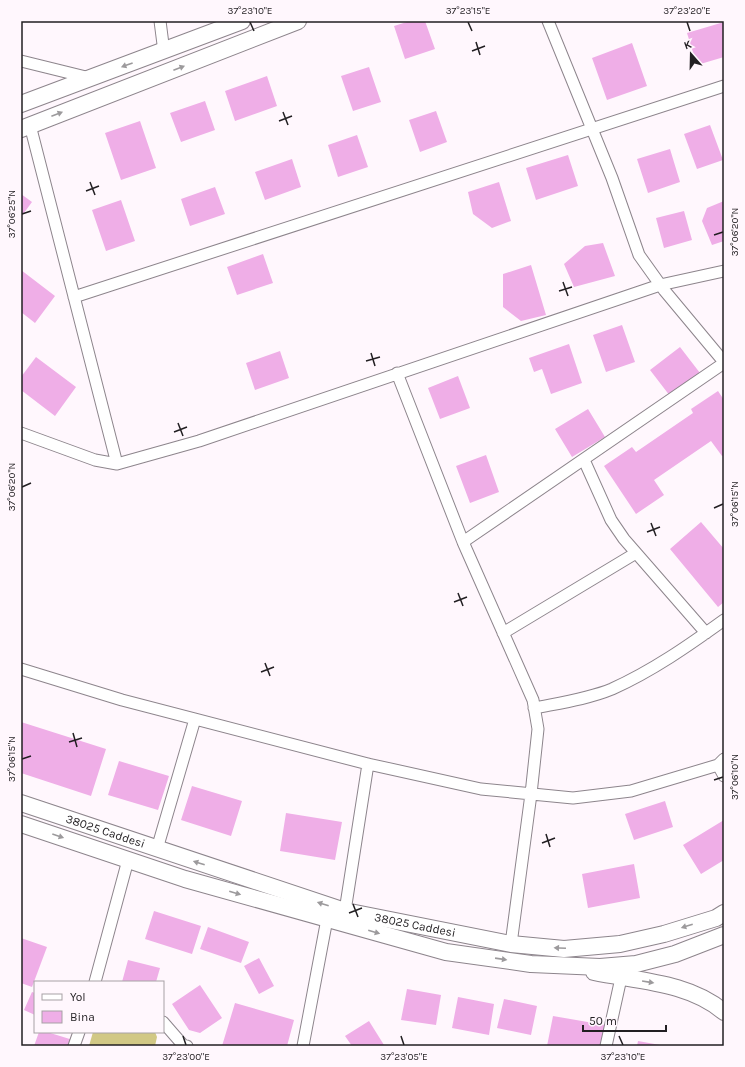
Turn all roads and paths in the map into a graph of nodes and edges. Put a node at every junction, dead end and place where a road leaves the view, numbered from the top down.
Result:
1 (160, 21) edge
2 (242, 21) edge
3 (298, 21) edge
4 (548, 21) edge
5 (164, 52) junction
6 (21, 61) edge
7 (91, 78) junction
8 (724, 86) edge
9 (21, 104) edge
10 (25, 127) edge
11 (592, 128) junction
12 (724, 271) edge
13 (660, 284) junction
14 (74, 297) junction
15 (724, 363) edge
16 (396, 373) junction
17 (21, 433) edge
18 (584, 460) junction
19 (117, 464) junction
20 (463, 542) junction
21 (636, 553) junction
22 (724, 620) edge
23 (503, 633) junction
24 (706, 633) junction
25 (21, 669) edge
26 (534, 708) junction
27 (195, 719) junction
28 (721, 762) edge
29 (368, 764) junction
30 (724, 776) edge
31 (531, 794) junction
32 (21, 803) edge
33 (22, 826) edge
34 (157, 848) junction
35 (128, 860) junction
36 (344, 911) junction
37 (724, 913) edge
38 (327, 919) junction
39 (724, 935) edge
40 (511, 944) junction
41 (555, 965) junction
42 (621, 978) junction
43 (94, 981) edge
44 (724, 1012) edge
45 (164, 1024) edge
46 (79, 1033) edge
47 (175, 1042) edge
48 (74, 1046) edge
49 (187, 1046) edge
50 (303, 1046) edge
51 (606, 1046) edge

1 - 5 street
2 - 5 main road
10 -> 3 main road
4 - 11 street
5 -> 7 main road
6 - 7 street
7 - 9 main road
8 - 11 street
10 - 14 street
11 - 13 street
11 - 14 street
12 - 13 street
13 - 15 street
13 - 16 street
14 - 19 street
15 - 18 street
16 - 19 street
16 - 20 street
17 - 19 street
18 - 20 street
18 - 21 street
20 - 23 street
21 - 23 street
21 - 24 street
22 - 24 street
23 - 26 street
24 - 26 street
25 - 27 street
26 - 31 street
27 - 29 street
27 - 34 street
28 - 30 street
28 - 31 street
29 - 31 street
29 - 36 street
31 - 40 street
32 - 34 main road, 38025 Caddesi
33 -> 35 main road, 38025 Caddesi
36 -> 34 main road, 38025 Caddesi
35 -> 38 main road, 38025 Caddesi
35 - 43 street
36 - 40 main road, 38025 Caddesi
37 -> 40 main road, 38025 Caddesi
38 -> 41 main road, 38025 Caddesi
38 - 50 street
39 - 41 main road, 38025 Caddesi
41 - 42 main road
42 -> 44 main road
42 - 51 street
45 - 47 street
46 - 48 street
47 - 49 street

